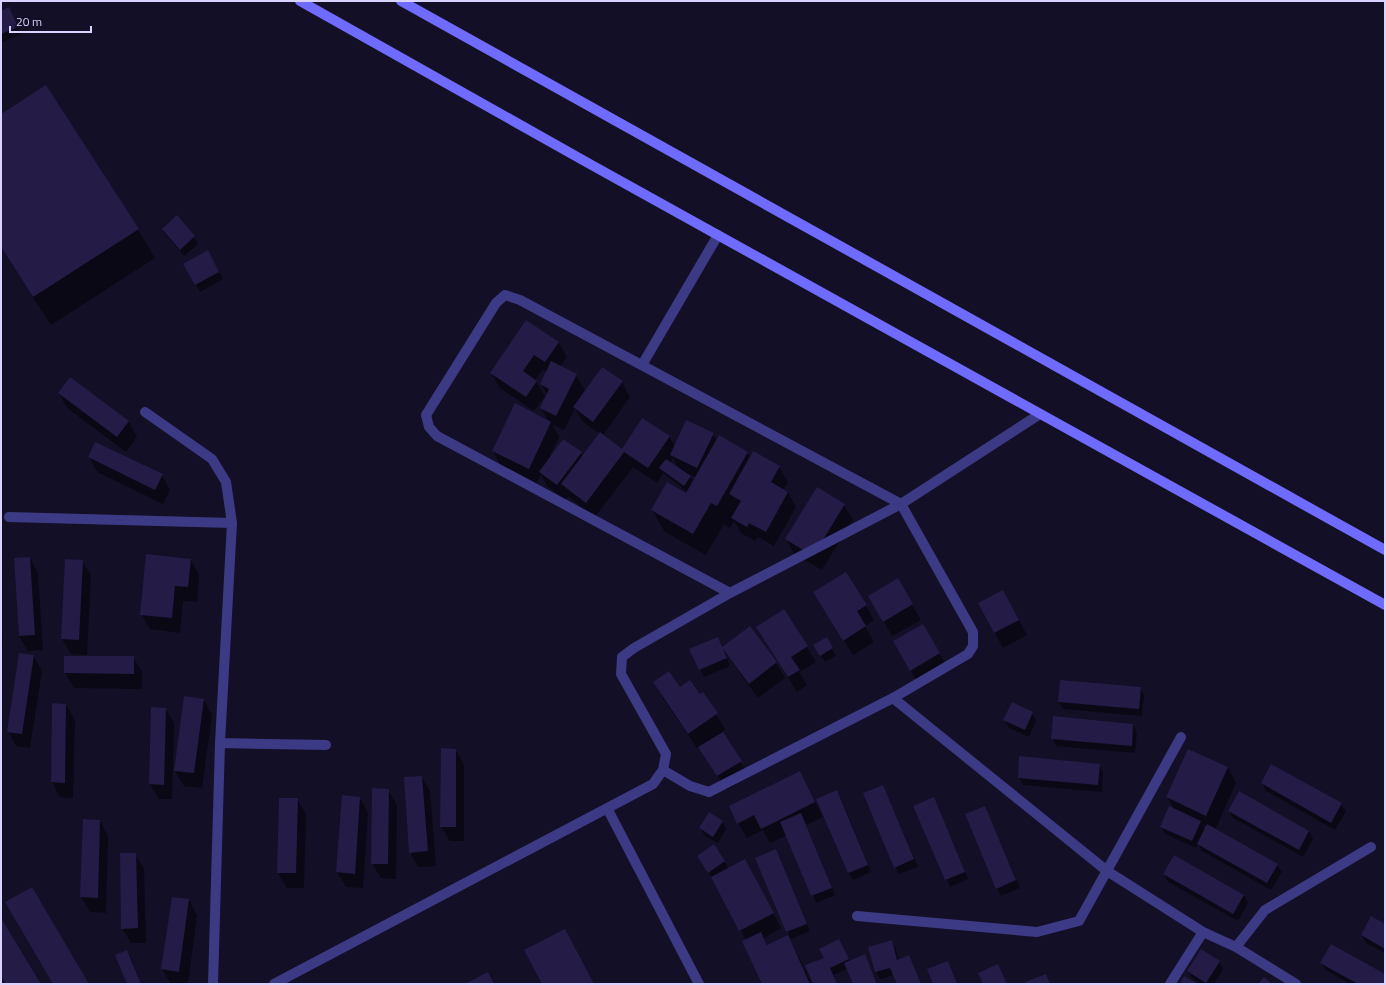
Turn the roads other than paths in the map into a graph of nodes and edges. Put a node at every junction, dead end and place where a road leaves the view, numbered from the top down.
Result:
1 (300, 1) edge
2 (401, 1) edge
3 (718, 235) junction
4 (642, 365) junction
5 (145, 412) dead end
6 (1040, 414) junction
7 (901, 504) junction
8 (9, 517) dead end
9 (232, 522) junction
10 (1385, 550) edge
11 (730, 593) junction
12 (1385, 605) edge
13 (893, 698) junction
14 (1181, 737) dead end
15 (220, 743) junction
16 (326, 746) dead end
17 (663, 770) junction
18 (606, 808) junction
19 (1370, 847) dead end
20 (1107, 871) junction
21 (857, 916) dead end
22 (1204, 932) junction
23 (1236, 947) junction
24 (213, 984) edge
25 (274, 984) edge
26 (699, 984) edge
27 (1170, 984) edge
28 (1296, 984) edge

1 - 3 main road
2 - 10 main road
3 - 4 street
3 - 6 main road
4 - 7 street
4 - 11 street
5 - 9 street
6 - 7 street
6 - 12 main road
7 - 11 street
7 - 13 street
8 - 9 street
9 - 15 street
11 - 17 street
13 - 17 street
13 - 20 street
14 - 20 street
15 - 16 street
15 - 24 street
17 - 18 street
18 - 25 street
18 - 26 street
19 - 23 street
20 - 21 street
20 - 22 street
22 - 23 street
22 - 27 street
23 - 28 street

